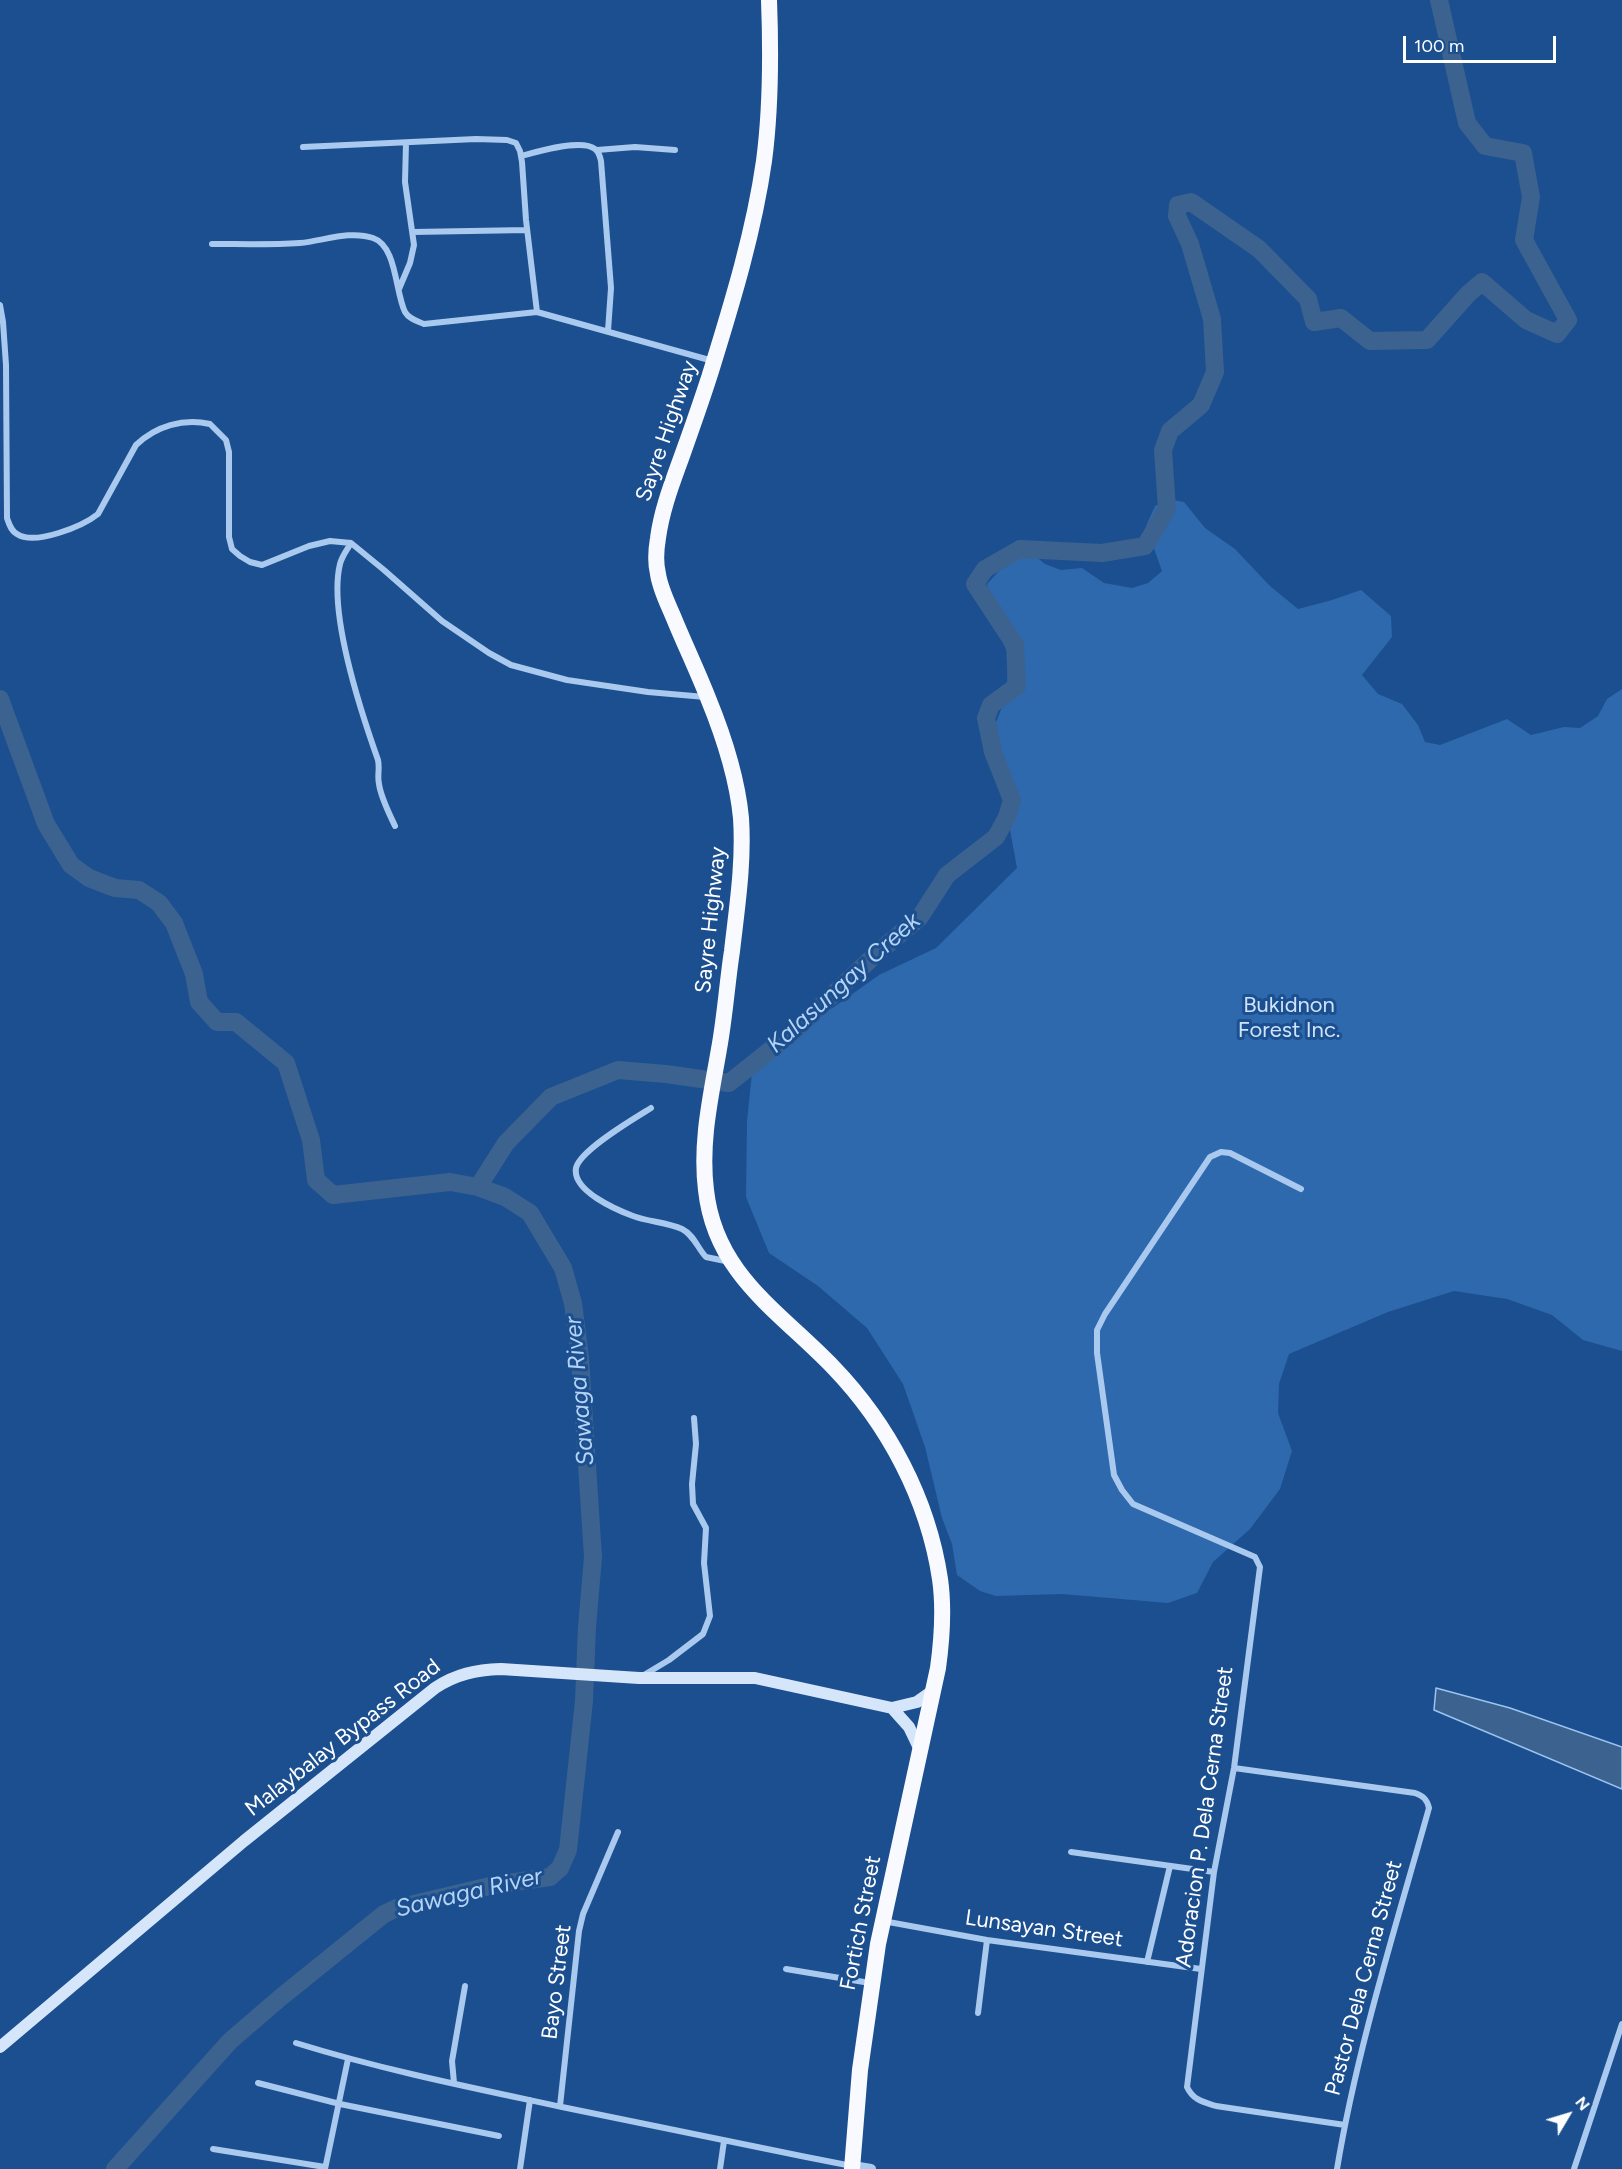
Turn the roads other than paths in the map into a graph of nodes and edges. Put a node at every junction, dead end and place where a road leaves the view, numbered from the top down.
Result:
1 (769, 0) edge
2 (406, 143) junction
3 (303, 147) dead end
4 (597, 150) junction
5 (675, 150) dead end
6 (521, 156) junction
7 (527, 230) junction
8 (413, 232) junction
9 (212, 244) dead end
10 (399, 290) junction
11 (0, 305) edge
12 (537, 312) junction
13 (608, 331) junction
14 (714, 362) junction
15 (351, 543) junction
16 (708, 697) junction
17 (395, 826) dead end
18 (651, 1108) dead end
19 (1301, 1189) dead end
20 (730, 1262) junction
21 (694, 1418) dead end
22 (639, 1678) junction
23 (935, 1689) junction
24 (892, 1708) junction
25 (920, 1750) junction
26 (1234, 1768) junction
27 (618, 1832) dead end
28 (1071, 1852) dead end
29 (1170, 1866) junction
30 (1214, 1872) junction
31 (882, 1921) junction
32 (987, 1940) junction
33 (1147, 1962) junction
34 (786, 1969) dead end
35 (1201, 1969) junction
36 (871, 1984) junction
37 (465, 1986) dead end
38 (978, 2013) dead end
39 (1622, 2024) edge
40 (296, 2043) dead end
41 (0, 2047) edge
42 (348, 2059) junction
43 (258, 2083) dead end
44 (454, 2083) junction
45 (530, 2100) junction
46 (340, 2104) junction
47 (560, 2106) junction
48 (1344, 2125) junction
49 (499, 2136) dead end
50 (724, 2142) junction
51 (213, 2149) dead end
52 (325, 2168) edge
53 (853, 2168) edge
54 (520, 2169) edge
55 (720, 2169) edge
56 (871, 2169) edge
57 (1337, 2169) edge
58 (1574, 2169) edge

1 - 14 highway, Sayre Highway
2 - 3 street
2 - 6 street
2 - 8 street
4 - 5 street
4 - 6 street
4 - 13 street
6 - 7 street
7 - 8 street
7 - 12 street
8 - 10 street
9 - 10 street
10 - 12 street
11 - 15 street
12 - 13 street
13 - 14 street
14 - 16 highway, Sayre Highway
15 - 16 street
15 - 17 street
16 - 20 highway, Sayre Highway
18 - 20 street
19 - 26 street, Adoracion P. Dela Cerna Street
20 - 23 highway, Sayre Highway
21 - 22 street
22 - 24 main road, Malaybalay Bypass Road
22 - 41 main road, Malaybalay Bypass Road
23 - 24 main road, Malaybalay Bypass Road
23 - 25 highway, Fortich Street
24 - 25 main road
25 - 31 highway, Fortich Street
26 - 30 street, Adoracion P. Dela Cerna Street
26 - 48 street, Pastor Dela Cerna Street
27 - 47 street, Bayo Street
28 - 29 street
29 - 30 street
29 - 33 street
30 - 35 street, Adoracion P. Dela Cerna Street
31 - 32 street, Lunsayan Street
31 - 36 highway, Fortich Street
32 - 33 street, Lunsayan Street
32 - 38 street
33 - 35 street, Lunsayan Street
34 - 36 street
35 - 48 street, Adoracion P. Dela Cerna Street
36 - 53 highway, Fortich Street
37 - 44 street
39 - 58 street
40 - 42 street
42 - 44 street
42 - 46 street
43 - 46 street
44 - 45 street
45 - 47 street
45 - 54 street
46 - 49 street
46 - 52 street
47 - 50 street
48 - 57 street, Pastor Dela Cerna Street
50 - 53 street
50 - 55 street
51 - 52 street
53 - 56 street

